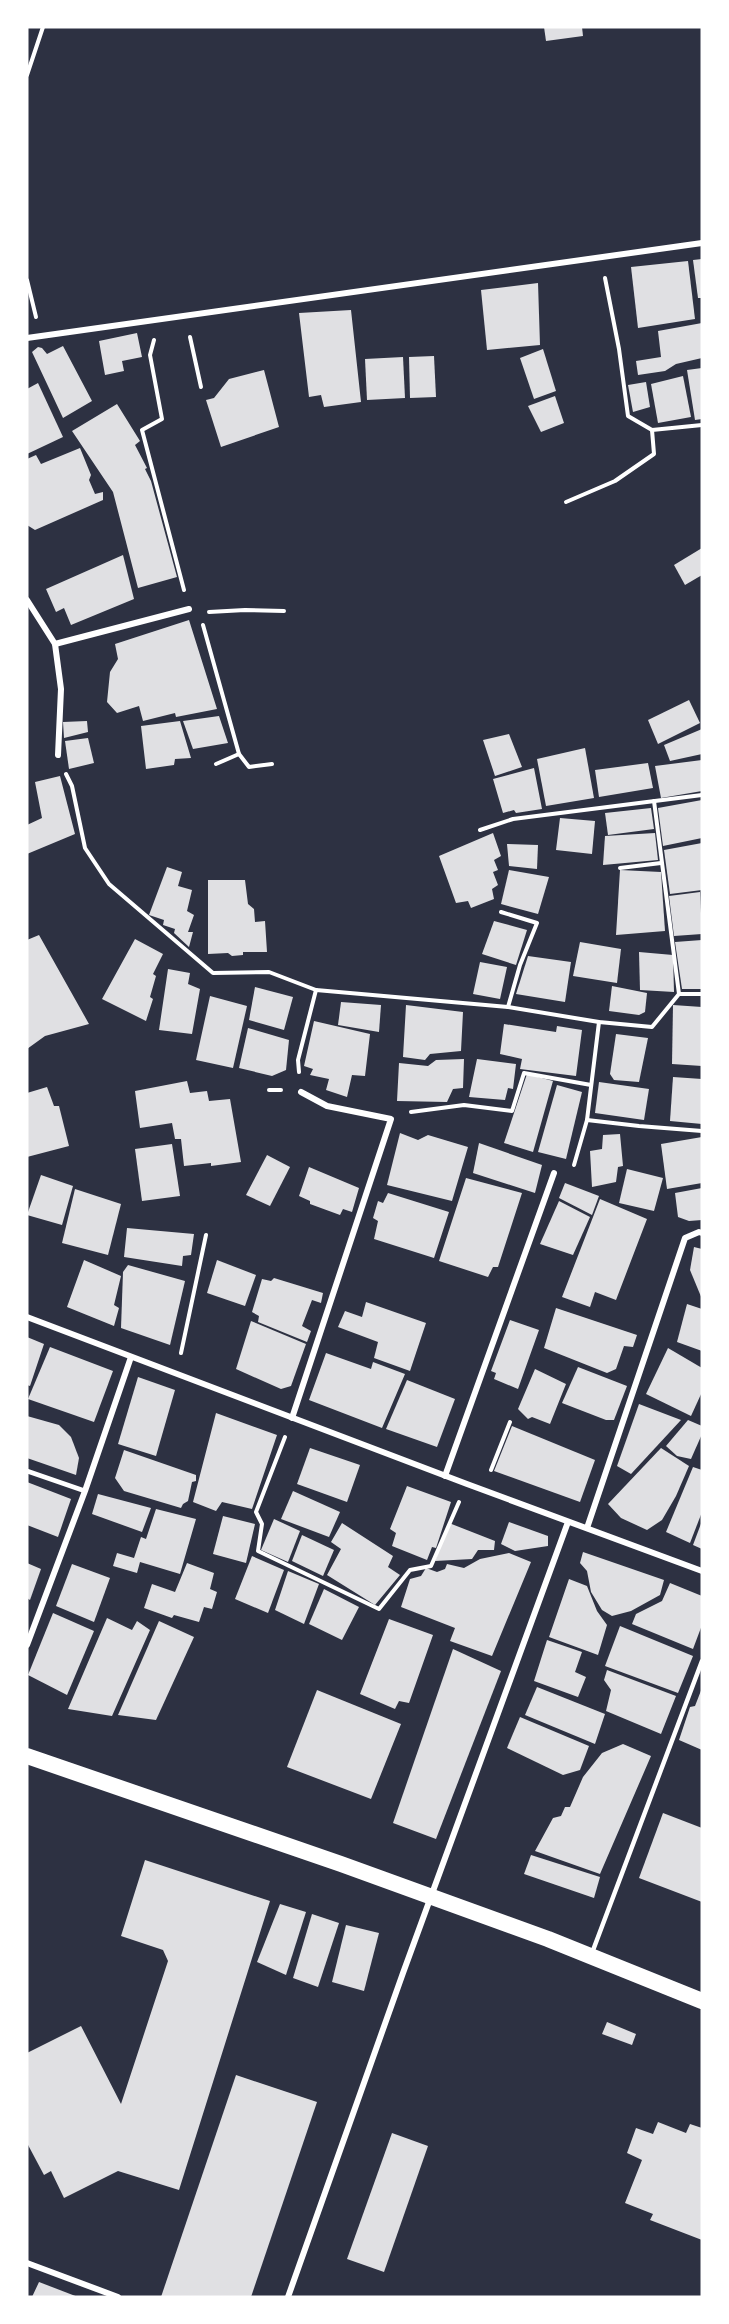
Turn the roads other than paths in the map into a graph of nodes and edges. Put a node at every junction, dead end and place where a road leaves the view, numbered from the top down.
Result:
1 (702, 243) edge
2 (27, 338) edge
3 (27, 600) edge
4 (189, 609) road end
5 (56, 644) junction
6 (58, 755) road end
7 (301, 1092) road end
8 (554, 1173) road end
9 (702, 1233) edge
10 (27, 1317) edge
11 (131, 1357) junction
12 (292, 1418) junction
13 (27, 1471) edge
14 (445, 1476) junction
15 (85, 1491) junction
16 (568, 1522) junction
17 (587, 1528) junction
18 (702, 1570) edge
19 (27, 1645) edge
20 (702, 1661) edge
21 (27, 1756) edge
22 (431, 1896) junction
23 (591, 1955) junction
24 (702, 2001) edge
25 (27, 2263) edge
26 (118, 2297) edge
27 (288, 2297) edge

1 - 2 street
3 - 5 street
4 - 5 street
5 - 6 street
7 - 12 street
8 - 14 street
9 - 17 street
10 - 11 street
11 - 12 street
11 - 15 street
12 - 14 street
13 - 15 lane
14 - 16 street
15 - 19 street
16 - 17 street
16 - 22 street
17 - 18 street
20 - 23 lane
21 - 22 highway
22 - 23 highway
22 - 27 street
23 - 24 highway
25 - 26 street

